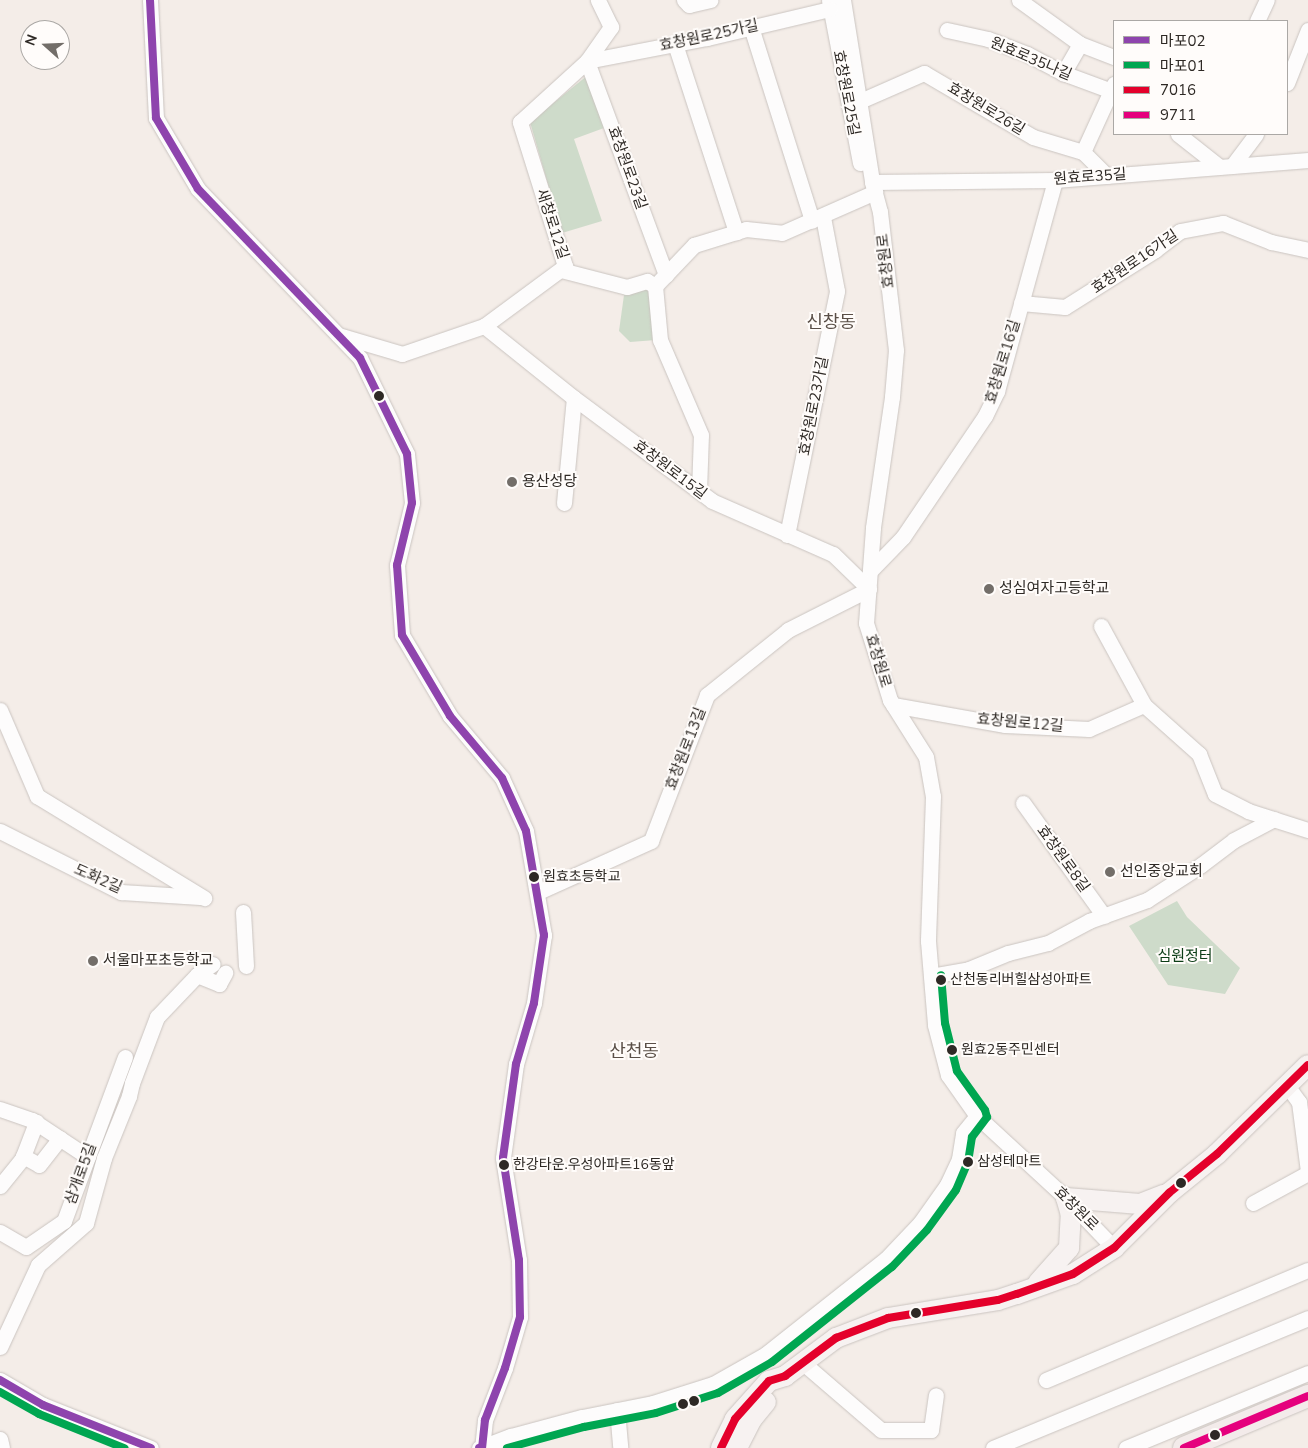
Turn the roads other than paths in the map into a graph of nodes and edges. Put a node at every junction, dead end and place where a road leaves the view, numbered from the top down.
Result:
1 (150, 0) edge
2 (598, 0) edge
3 (684, 0) edge
4 (710, 0) edge
5 (843, 0) edge
6 (1019, 0) edge
7 (1267, 0) edge
8 (829, 4) edge
9 (1258, 20) edge
10 (751, 27) junction
11 (947, 30) dead end
12 (1308, 30) edge
13 (675, 44) junction
14 (1080, 44) junction
15 (1113, 58) edge
16 (587, 61) junction
17 (1063, 73) junction
18 (1288, 80) edge
19 (1113, 89) edge
20 (860, 101) junction
21 (1179, 135) edge
22 (1255, 135) edge
23 (1083, 152) junction
24 (1308, 160) edge
25 (1226, 167) junction
26 (1107, 176) junction
27 (1055, 180) junction
28 (874, 187) junction
29 (818, 219) junction
30 (736, 232) junction
31 (1308, 250) edge
32 (561, 270) junction
33 (666, 275) junction
34 (655, 286) junction
35 (1021, 303) junction
36 (484, 326) junction
37 (336, 334) junction
38 (574, 398) junction
39 (699, 491) junction
40 (564, 504) dead end
41 (787, 535) junction
42 (871, 570) junction
43 (869, 589) junction
44 (1101, 626) dead end
45 (893, 705) junction
46 (1144, 705) junction
47 (1, 713) edge
48 (1022, 803) dead end
49 (1274, 819) junction
50 (1308, 830) edge
51 (0, 831) edge
52 (538, 892) junction
53 (243, 912) dead end
54 (1104, 916) junction
55 (246, 966) dead end
56 (219, 968) dead end
57 (931, 976) junction
58 (125, 1057) dead end
59 (1308, 1066) edge
60 (1288, 1087) junction
61 (0, 1109) edge
62 (977, 1116) junction
63 (36, 1122) junction
64 (60, 1138) junction
65 (23, 1156) junction
66 (88, 1157) junction
67 (1308, 1172) edge
68 (0, 1186) edge
69 (1168, 1194) junction
70 (1066, 1198) junction
71 (1252, 1203) dead end
72 (0, 1232) edge
73 (1114, 1248) junction
74 (1308, 1270) edge
75 (1033, 1288) junction
76 (1308, 1318) edge
77 (2, 1343) edge
78 (802, 1362) junction
79 (1308, 1373) edge
80 (785, 1376) junction
81 (0, 1380) edge
82 (1046, 1380) dead end
83 (936, 1395) dead end
84 (1308, 1396) edge
85 (617, 1410) junction
86 (0, 1440) edge
87 (2, 1448) edge
88 (151, 1448) edge
89 (480, 1448) edge
90 (620, 1448) edge
91 (721, 1448) edge
92 (737, 1448) edge
93 (993, 1448) edge
94 (1126, 1448) edge
95 (1184, 1448) edge

1 - 37 street
2 - 16 street, 새창로12길
3 - 4 street
5 - 20 street, 효창원로
6 - 14 street
7 - 9 street
8 - 10 street, 효창원로25가길
8 - 28 street, 효창원로25길
10 - 13 street, 효창원로25가길
10 - 29 street
11 - 17 street, 원효로35나길
12 - 18 street
13 - 16 street, 효창원로25가길
13 - 30 street
14 - 15 street
14 - 17 street
16 - 32 street, 새창로12길
16 - 33 street, 효창원로23길
17 - 19 street, 원효로35나길
19 - 23 street
20 - 23 street, 효창원로26길
20 - 28 street, 효창원로
21 - 25 street
22 - 25 street
23 - 26 street, 효창원로26길
24 - 25 street, 원효로35길
25 - 26 street, 원효로35길
26 - 27 street, 원효로35길
27 - 28 street, 원효로35길
27 - 35 street, 효창원로16길
28 - 29 street
28 - 42 street, 효창원로
29 - 30 street
29 - 41 street, 효창원로23가길
30 - 33 street
31 - 35 street, 효창원로16가길
32 - 34 street
32 - 36 street, 새창로12길
33 - 34 street
34 - 39 street
35 - 42 street, 효창원로16길
36 - 37 street, 새창로12길
36 - 38 street, 효창원로15길
37 - 52 street
38 - 39 street, 효창원로15길
38 - 40 street
39 - 41 street, 효창원로15길
41 - 43 street, 효창원로15길
42 - 43 street, 효창원로
43 - 45 street, 효창원로
43 - 52 street, 효창원로13길
44 - 46 street
45 - 46 street, 효창원로12길
45 - 57 street, 효창원로
46 - 49 street
47 - 51 street, 도화2길
48 - 54 street, 효창원로8길
49 - 50 street
49 - 54 street
52 - 89 street
53 - 55 street
54 - 57 street
56 - 77 street
57 - 62 street, 효창원로
58 - 66 street, 삼개로5길
59 - 60 main road
60 - 67 street
60 - 69 main road
61 - 63 street
62 - 70 street, 효창원로
62 - 85 street
63 - 64 street
63 - 65 street
64 - 65 street
64 - 66 street
65 - 68 street
66 - 72 street, 삼개로5길
67 - 71 street
69 - 70 main road
69 - 73 main road
70 - 73 street, 효창원로
70 - 75 main road
73 - 75 main road
74 - 82 street
75 - 78 main road
76 - 93 street
78 - 80 main road
78 - 83 street
79 - 94 street
80 - 91 main road
80 - 92 main road
81 - 88 street
84 - 95 highway
85 - 89 street
85 - 90 street
86 - 87 street

